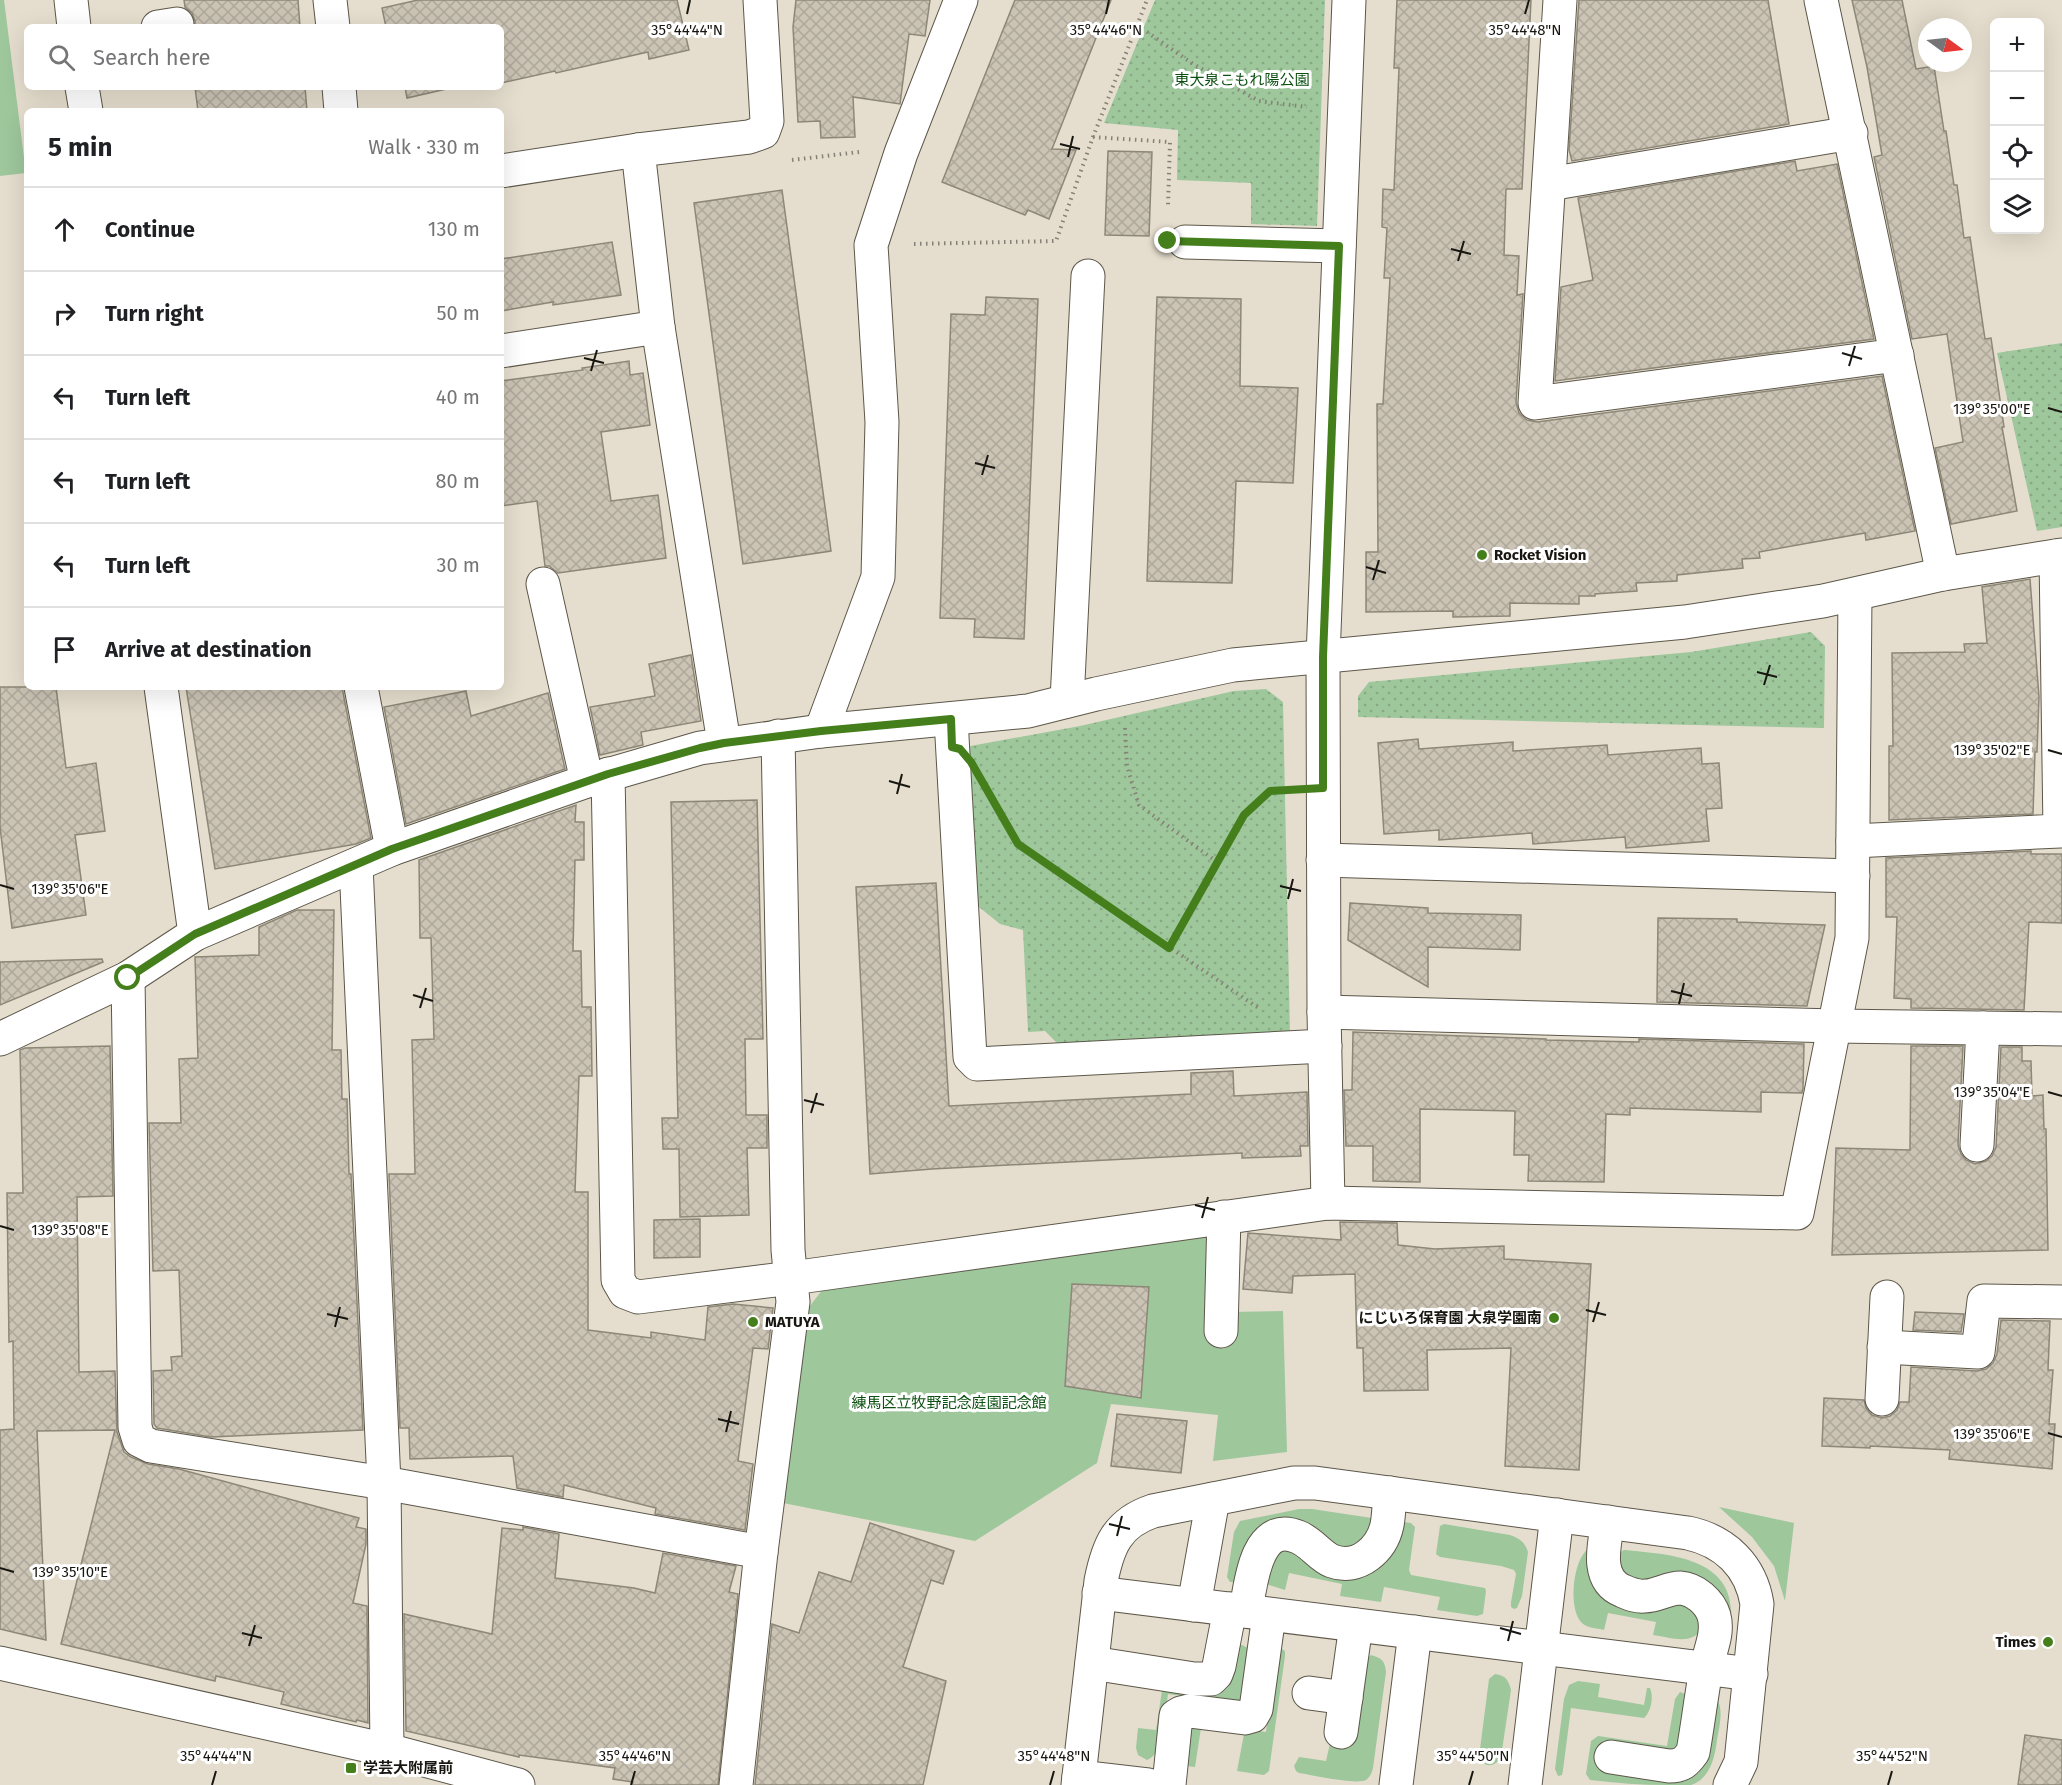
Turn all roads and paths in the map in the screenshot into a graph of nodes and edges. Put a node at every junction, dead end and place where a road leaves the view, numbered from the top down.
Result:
1 (71, 0) edge
2 (330, 0) edge
3 (760, 0) edge
4 (961, 0) edge
5 (1147, 0) edge
6 (1349, 0) edge
7 (1560, 0) edge
8 (1821, 0) edge
9 (74, 24) edge
10 (333, 24) edge
11 (1137, 25) junction
12 (82, 90) edge
13 (339, 90) edge
14 (1315, 107) dead end
15 (86, 108) edge
16 (341, 108) edge
17 (1851, 133) junction
18 (1093, 137) junction
19 (639, 150) junction
20 (901, 153) junction
21 (786, 161) dead end
22 (504, 171) edge
23 (1549, 184) junction
24 (1185, 242) joint
25 (871, 245) junction
26 (1339, 246) junction
27 (1088, 276) dead end
28 (658, 327) junction
29 (504, 351) edge
30 (1897, 355) junction
31 (2059, 556) edge
32 (1943, 574) junction
33 (543, 584) dead end
34 (1855, 595) junction
35 (1323, 657) junction
36 (1123, 688) junction
37 (161, 690) edge
38 (362, 690) edge
39 (1067, 701) junction
40 (951, 719) junction
41 (821, 731) junction
42 (778, 736) junction
43 (724, 743) junction
44 (598, 777) junction
45 (1323, 788) junction
46 (994, 801) dead end
47 (2061, 832) edge
48 (1853, 841) junction
49 (392, 849) junction
50 (1323, 860) junction
51 (1217, 861) junction
52 (356, 865) junction
53 (1853, 876) junction
54 (195, 934) junction
55 (1169, 948) junction
56 (128, 978) junction
57 (1324, 1012) junction
58 (1265, 1013) dead end
59 (1835, 1026) junction
60 (1983, 1028) junction
61 (2062, 1029) edge
62 (0, 1038) edge
63 (1325, 1046) junction
64 (1977, 1145) dead end
65 (1328, 1203) junction
66 (1224, 1217) junction
67 (792, 1278) junction
68 (1887, 1297) dead end
69 (2062, 1302) edge
70 (1221, 1331) dead end
71 (1884, 1347) junction
72 (1882, 1399) dead end
73 (384, 1483) junction
74 (1390, 1492) junction
75 (1213, 1499) junction
76 (1557, 1515) junction
77 (1608, 1522) junction
78 (762, 1552) junction
79 (1099, 1593) junction
80 (1194, 1605) junction
81 (1248, 1612) junction
82 (1356, 1625) junction
83 (1415, 1632) junction
84 (1541, 1648) junction
85 (1092, 1663) junction
86 (0, 1664) edge
87 (1706, 1670) junction
88 (1751, 1674) junction
89 (1309, 1694) dead end
90 (1346, 1698) junction
91 (1341, 1732) dead end
92 (387, 1750) junction
93 (1611, 1757) dead end
94 (1079, 1781) edge
95 (518, 1785) edge
96 (736, 1785) edge
97 (1148, 1785) edge
98 (1168, 1785) edge
99 (1396, 1785) edge
100 (1525, 1785) edge
101 (1730, 1785) edge

1 - 9 street
2 - 10 street
3 - 19 street
4 - 20 street
5 - 11 path
6 - 26 street
7 - 23 street
8 - 17 street
11 - 14 path
11 - 18 path
12 - 15 street
13 - 16 street
17 - 23 street
17 - 30 street
18 - 24 path
18 - 25 path
19 - 22 street
19 - 28 street
20 - 21 path
20 - 25 street
23 - 30 street
24 - 26 street
25 - 41 street
26 - 35 street
27 - 39 street
28 - 29 street
28 - 43 street
30 - 32 street
31 - 32 street
31 - 47 street
32 - 34 street
33 - 44 street
34 - 35 street
34 - 48 street
35 - 36 street
35 - 45 street
36 - 39 street
36 - 51 path
37 - 54 street
38 - 49 street
39 - 40 street
40 - 41 street
40 - 63 street
41 - 42 street
42 - 43 street
42 - 67 street
43 - 44 street
44 - 49 street
44 - 67 street
45 - 50 street
45 - 51 path
46 - 55 path
47 - 48 street
48 - 53 street
49 - 52 street
50 - 53 street
50 - 57 street
51 - 55 path
52 - 54 street
52 - 73 street
53 - 59 street
54 - 56 street
55 - 58 path
56 - 62 street
56 - 73 street
57 - 59 street
57 - 63 street
59 - 60 street
59 - 65 street
60 - 61 street
60 - 64 street
63 - 65 street
65 - 66 street
66 - 67 street
66 - 70 street
67 - 78 street
68 - 71 street
69 - 71 street
71 - 72 street
73 - 78 street
73 - 92 street
74 - 75 street
74 - 76 street
74 - 81 street
75 - 79 street
75 - 80 street
76 - 77 street
76 - 84 street
77 - 87 street
77 - 88 street
78 - 96 street
79 - 80 street
79 - 85 street
80 - 81 street
81 - 82 street
81 - 85 street
81 - 98 street
82 - 83 street
82 - 90 street
83 - 84 street
83 - 99 street
84 - 87 street
84 - 100 street
85 - 94 street
86 - 92 street
87 - 88 street
87 - 93 street
88 - 101 street
89 - 90 street
90 - 91 street
92 - 95 street
94 - 97 street

